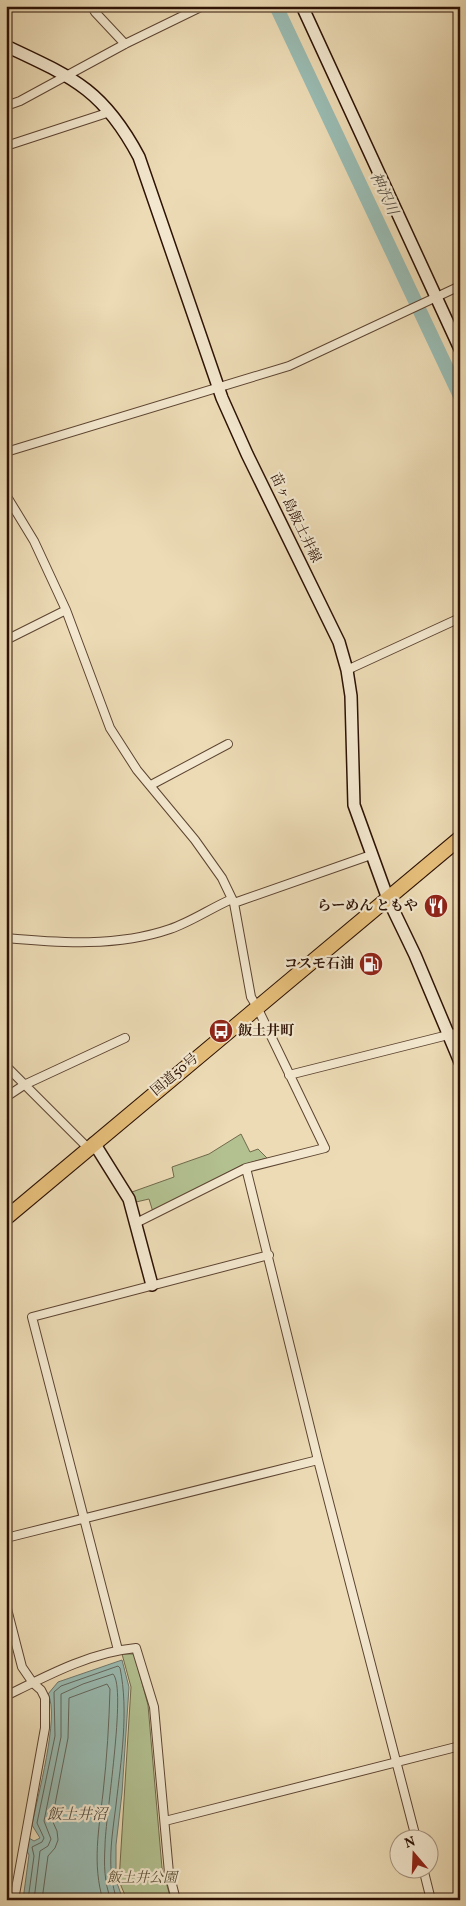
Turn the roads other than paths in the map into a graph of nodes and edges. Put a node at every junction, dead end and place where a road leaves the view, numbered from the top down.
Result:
1 (92, 6) edge
2 (203, 6) edge
3 (302, 6) edge
4 (125, 44) junction
5 (6, 46) edge
6 (68, 75) junction
7 (6, 106) edge
8 (110, 112) junction
9 (6, 146) edge
10 (460, 286) edge
11 (432, 300) junction
12 (460, 350) edge
13 (218, 388) junction
14 (6, 452) edge
15 (6, 495) edge
16 (66, 610) junction
17 (460, 618) edge
18 (6, 640) edge
19 (347, 670) junction
20 (228, 744) dead end
21 (151, 785) junction
22 (460, 838) edge
23 (370, 855) junction
24 (388, 899) junction
25 (233, 901) junction
26 (6, 938) edge
27 (258, 1007) junction
28 (454, 1034) edge
29 (125, 1038) dead end
30 (460, 1062) edge
31 (6, 1066) edge
32 (289, 1075) junction
33 (24, 1085) junction
34 (6, 1097) edge
35 (91, 1145) junction
36 (246, 1168) junction
37 (8, 1214) edge
38 (136, 1223) junction
39 (269, 1255) junction
40 (152, 1286) junction
41 (318, 1460) junction
42 (84, 1518) junction
43 (6, 1538) edge
44 (6, 1605) edge
45 (118, 1650) junction
46 (33, 1683) junction
47 (6, 1696) edge
48 (460, 1746) edge
49 (397, 1762) junction
50 (165, 1821) junction
51 (414, 1828) edge
52 (426, 1878) edge
53 (14, 1900) edge
54 (176, 1900) edge
55 (431, 1900) edge

1 - 4 street
2 - 4 street
3 - 11 main road
4 - 6 street
5 - 6 main road, 苗ヶ島飯土井線
6 - 7 street
6 - 8 main road, 苗ヶ島飯土井線
8 - 9 street
8 - 13 main road, 苗ヶ島飯土井線
10 - 11 street
11 - 12 main road
11 - 13 street
13 - 14 street
13 - 19 main road, 苗ヶ島飯土井線
15 - 16 street
16 - 18 street
16 - 21 street
17 - 19 street
19 - 23 main road, 苗ヶ島飯土井線
20 - 21 street
21 - 25 street
22 - 24 highway, 国道50号
23 - 24 main road, 苗ヶ島飯土井線
23 - 25 street
24 - 27 highway, 国道50号
24 - 28 main road, 苗ヶ島飯土井線
25 - 26 street
25 - 27 street
27 - 32 street
27 - 35 highway, 国道50号
28 - 30 main road, 苗ヶ島飯土井線
28 - 32 street
29 - 33 street
31 - 33 street
32 - 36 street
33 - 34 street
33 - 35 street
35 - 37 highway, 国道50号
35 - 38 main road
36 - 38 street
36 - 39 street
38 - 40 main road
39 - 40 street
39 - 41 street
40 - 42 street
41 - 42 street
41 - 49 street
42 - 43 street
42 - 45 street
44 - 46 street
45 - 46 street
45 - 50 street
46 - 47 street
46 - 53 street
48 - 49 street
49 - 50 street
49 - 51 street
50 - 54 street
52 - 55 street

